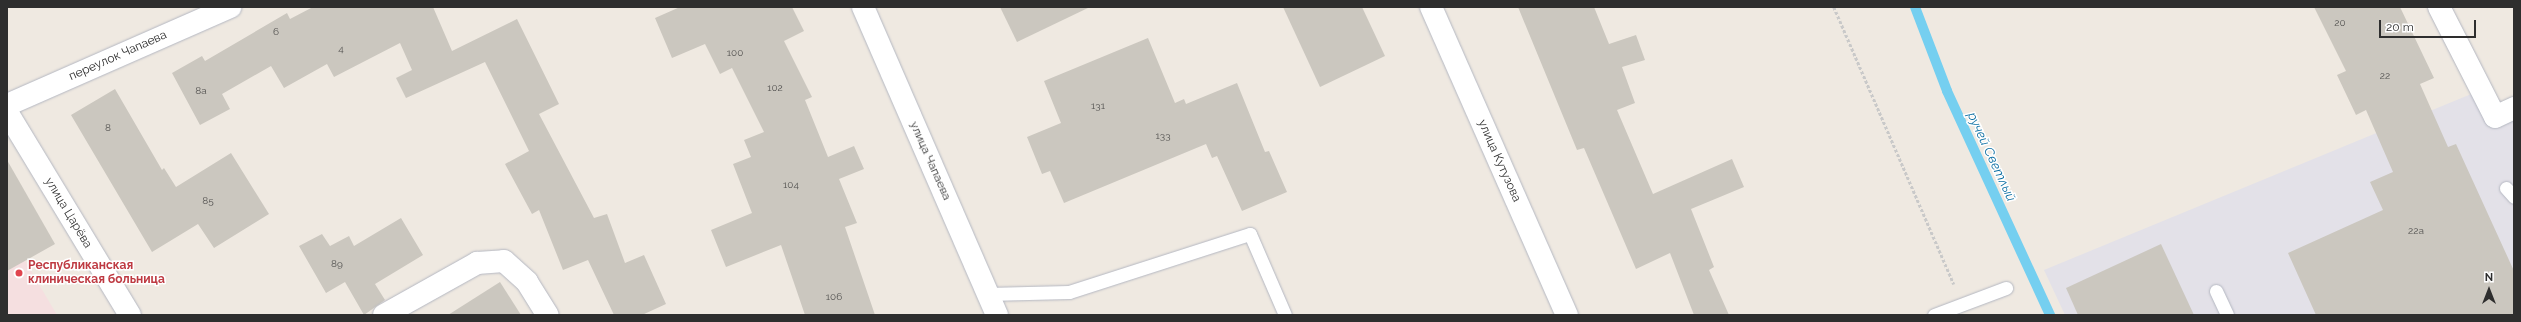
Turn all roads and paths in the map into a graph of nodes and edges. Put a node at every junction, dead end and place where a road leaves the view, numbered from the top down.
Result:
1 (230, 7) edge
2 (863, 7) edge
3 (1431, 7) edge
4 (1834, 7) edge
5 (2440, 7) edge
6 (7, 105) edge
7 (7, 112) edge
8 (2504, 112) edge
9 (2006, 288) dead end
10 (2216, 291) dead end
11 (987, 294) junction
12 (1963, 304) junction
13 (130, 315) edge
14 (384, 315) edge
15 (548, 315) edge
16 (997, 315) edge
17 (1285, 315) edge
18 (1568, 315) edge
19 (1934, 315) edge
20 (2226, 315) edge

1 - 6 street, переулок Чапаева
2 - 11 street, улица Чапаева
3 - 18 street, улица Кутузова
4 - 12 path
5 - 8 street
7 - 13 street, улица Царёва
9 - 12 lane
10 - 20 lane
11 - 16 street, улица Чапаева
11 - 17 lane
12 - 19 lane
14 - 15 street

